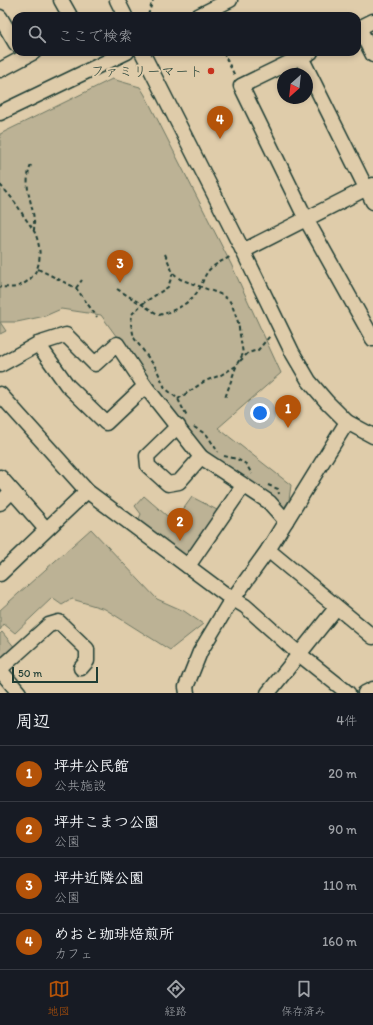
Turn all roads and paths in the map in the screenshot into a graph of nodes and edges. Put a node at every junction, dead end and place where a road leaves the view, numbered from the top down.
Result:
1 (61, 0) edge
2 (117, 0) edge
3 (153, 0) edge
4 (230, 0) edge
5 (68, 12) edge
6 (123, 12) edge
7 (149, 12) edge
8 (206, 12) edge
9 (0, 17) edge
10 (373, 21) edge
11 (361, 27) edge
12 (361, 33) edge
13 (12, 37) edge
14 (373, 55) edge
15 (23, 56) edge
16 (119, 56) edge
17 (144, 56) edge
18 (225, 56) edge
19 (304, 56) edge
20 (306, 56) edge
21 (0, 70) edge
22 (241, 86) junction
23 (0, 113) edge
24 (32, 165) dead end
25 (0, 186) edge
26 (370, 187) edge
27 (373, 202) edge
28 (306, 219) junction
29 (34, 231) junction
30 (238, 253) junction
31 (165, 254) dead end
32 (38, 269) junction
33 (173, 273) junction
34 (82, 280) dead end
35 (0, 287) edge
36 (201, 287) junction
37 (76, 288) junction
38 (116, 289) dead end
39 (142, 304) junction
40 (97, 317) dead end
41 (271, 335) dead end
42 (373, 339) edge
43 (38, 344) junction
44 (237, 364) junction
45 (0, 365) edge
46 (145, 386) junction
47 (1, 398) edge
48 (225, 398) dead end
49 (178, 399) junction
50 (347, 422) junction
51 (186, 423) junction
52 (373, 436) edge
53 (201, 457) junction
54 (0, 477) edge
55 (254, 477) dead end
56 (266, 485) dead end
57 (243, 486) junction
58 (12, 491) junction
59 (88, 491) junction
60 (280, 495) dead end
61 (0, 503) edge
62 (286, 521) junction
63 (46, 529) junction
64 (268, 550) junction
65 (188, 566) junction
66 (0, 574) edge
67 (234, 599) junction
68 (336, 608) junction
69 (373, 637) edge
70 (299, 654) junction
71 (81, 668) dead end
72 (0, 669) edge
73 (373, 689) edge
74 (19, 693) edge
75 (187, 693) edge
76 (268, 693) edge
77 (348, 693) edge
78 (366, 693) edge

1 - 5 street
2 - 6 street
3 - 7 path
4 - 8 street
9 - 13 street
10 - 11 street
12 - 14 street
15 - 21 street
16 - 23 street
17 - 30 street
18 - 22 path
19 - 22 street
20 - 26 street
22 - 28 street
24 - 29 path
25 - 29 path
26 - 27 street
26 - 28 street
28 - 30 street
28 - 42 street
29 - 32 path
30 - 36 path
30 - 50 street
31 - 33 path
32 - 35 path
32 - 37 path
33 - 36 path
33 - 39 path
34 - 37 path
36 - 39 path
36 - 44 path
37 - 40 path
38 - 39 path
39 - 49 path
41 - 44 path
43 - 45 street
43 - 46 street
43 - 46 street
44 - 48 path
44 - 49 path
46 - 51 street
47 - 59 street
49 - 51 path
50 - 52 street
50 - 62 street
51 - 53 street
51 - 53 street
51 - 55 path
53 - 57 street
54 - 58 street
56 - 60 path
57 - 62 street
57 - 65 street
58 - 61 street
58 - 63 street
59 - 63 street
59 - 65 street
62 - 64 street
63 - 66 street
64 - 67 street
64 - 68 street
65 - 67 street
67 - 70 street
67 - 75 street
68 - 69 street
68 - 70 street
70 - 76 street
70 - 77 street
71 - 72 street
72 - 74 street
73 - 78 street

